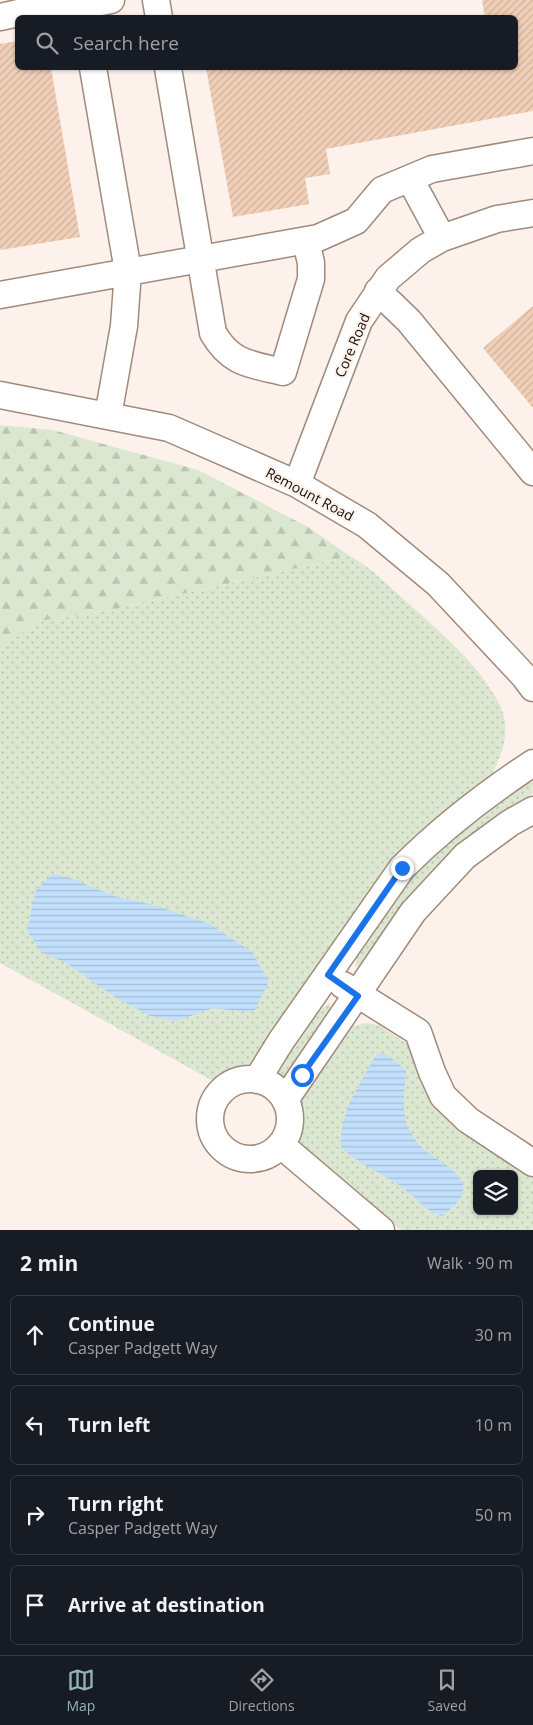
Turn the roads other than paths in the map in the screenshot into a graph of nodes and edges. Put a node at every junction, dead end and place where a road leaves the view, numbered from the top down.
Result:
1 (111, 0) edge
2 (156, 0) edge
3 (47, 3) edge
4 (83, 10) edge
5 (158, 15) edge
6 (0, 17) edge
7 (93, 70) edge
8 (168, 70) edge
9 (533, 151) edge
10 (410, 179) junction
11 (533, 212) edge
12 (442, 238) junction
13 (306, 241) junction
14 (202, 258) junction
15 (128, 271) junction
16 (378, 292) junction
17 (0, 295) edge
18 (0, 395) edge
19 (108, 416) junction
20 (533, 472) edge
21 (297, 484) junction
22 (533, 688) edge
23 (533, 763) edge
24 (533, 810) edge
25 (328, 975) junction
26 (358, 996) junction
27 (257, 1080) junction
28 (285, 1100) junction
29 (281, 1145) junction
30 (533, 1163) edge
31 (381, 1230) edge

1 - 4 street
2 - 5 street
3 - 4 street
3 - 6 street
7 - 15 street
8 - 14 street
9 - 10 street
10 - 12 street
10 - 13 street
11 - 12 street, Core Road
12 - 16 street, Core Road
13 - 14 street
13 - 14 street
14 - 15 street
15 - 17 street
15 - 19 street
16 - 20 street
16 - 21 street, Core Road
18 - 19 street, Remount Road
19 - 21 street, Remount Road
21 - 22 street, Remount Road
23 - 25 street
24 - 26 street
25 - 26 street
25 - 27 street
26 - 28 street
26 - 30 street
27 - 28 street
27 - 29 street
28 - 29 street
29 - 31 street

